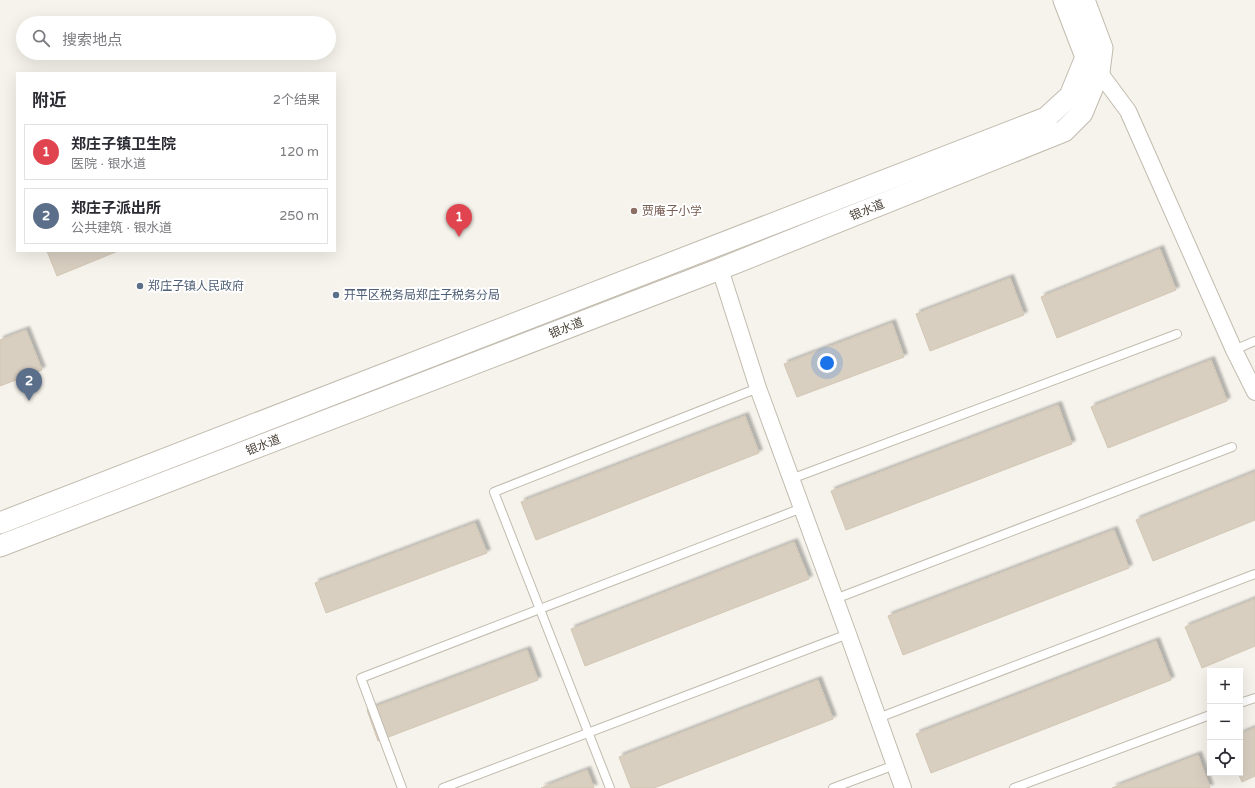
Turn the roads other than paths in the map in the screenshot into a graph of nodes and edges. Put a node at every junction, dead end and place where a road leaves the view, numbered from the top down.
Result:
1 (1064, 0) edge
2 (1084, 0) edge
3 (1092, 65) junction
4 (720, 269) junction
5 (1177, 334) dead end
6 (1255, 341) edge
7 (1234, 350) junction
8 (758, 388) junction
9 (1255, 392) edge
10 (1232, 447) dead end
11 (791, 479) junction
12 (802, 508) junction
13 (0, 523) edge
14 (0, 546) edge
15 (1255, 574) edge
16 (835, 599) junction
17 (540, 609) junction
18 (848, 634) junction
19 (1255, 698) edge
20 (1243, 702) edge
21 (1207, 716) edge
22 (878, 718) junction
23 (895, 765) junction
24 (402, 788) edge
25 (443, 788) edge
26 (610, 788) edge
27 (832, 788) edge
28 (903, 788) edge
29 (1014, 788) edge

1 - 3 street
2 - 3 street
3 - 4 street, 银水道
3 - 7 street
3 - 13 street, 银水道
4 - 8 street
4 - 14 street, 银水道
5 - 11 lane
6 - 7 lane
7 - 9 street
8 - 11 street
8 - 17 lane
10 - 16 lane
11 - 12 street
12 - 16 street
12 - 17 lane
15 - 22 lane
16 - 18 street
17 - 24 lane
17 - 26 lane
18 - 22 street
18 - 25 lane
19 - 20 lane
21 - 29 lane
22 - 23 street
23 - 27 lane
23 - 28 street

